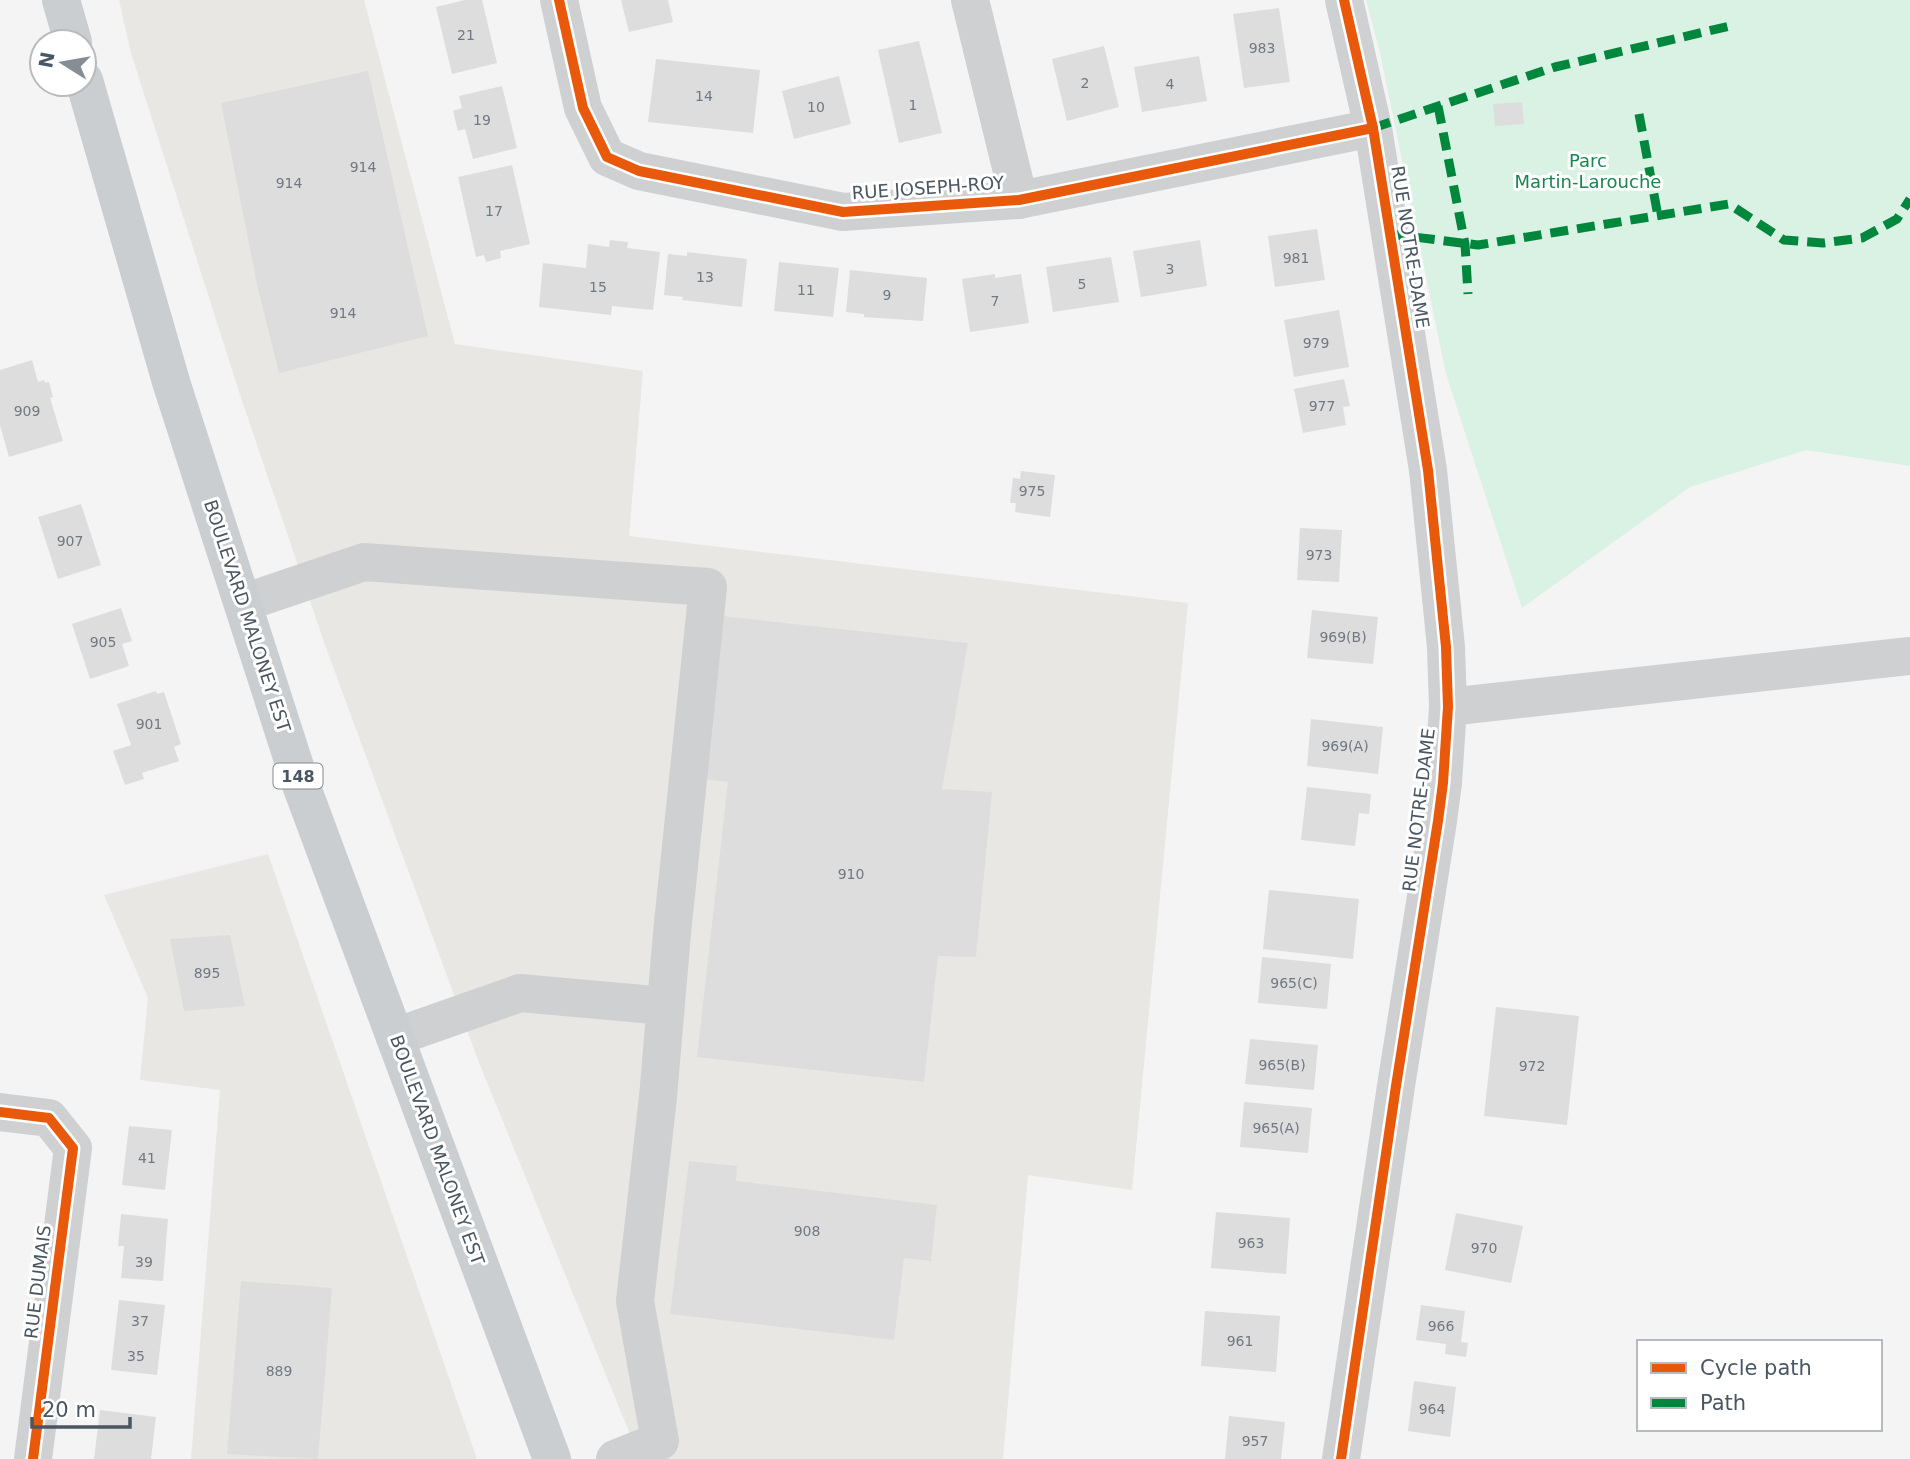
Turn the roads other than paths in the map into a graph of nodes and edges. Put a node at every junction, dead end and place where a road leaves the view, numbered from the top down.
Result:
1 (61, 0) edge
2 (559, 0) edge
3 (970, 0) edge
4 (1344, 0) edge
5 (69, 28) edge
6 (89, 98) edge
7 (1374, 128) junction
8 (1019, 200) junction
9 (243, 603) junction
10 (1910, 656) edge
11 (1448, 707) junction
12 (665, 1006) junction
13 (395, 1037) junction
14 (0, 1112) edge
15 (33, 1459) edge
16 (552, 1459) edge
17 (615, 1459) edge
18 (1341, 1459) edge

1 - 5 main road
2 - 8 street, RUE JOSEPH-ROY
3 - 8 street
4 - 7 street, RUE NOTRE-DAME
6 - 9 main road, BOULEVARD MALONEY EST / 148
7 - 8 street, RUE JOSEPH-ROY
7 - 11 street, RUE NOTRE-DAME
9 - 12 street
9 - 13 main road, BOULEVARD MALONEY EST / 148
10 - 11 street
11 - 18 street, RUE NOTRE-DAME
12 - 13 street
12 - 17 street
13 - 16 main road, BOULEVARD MALONEY EST / 148
14 - 15 street, RUE DUMAIS

